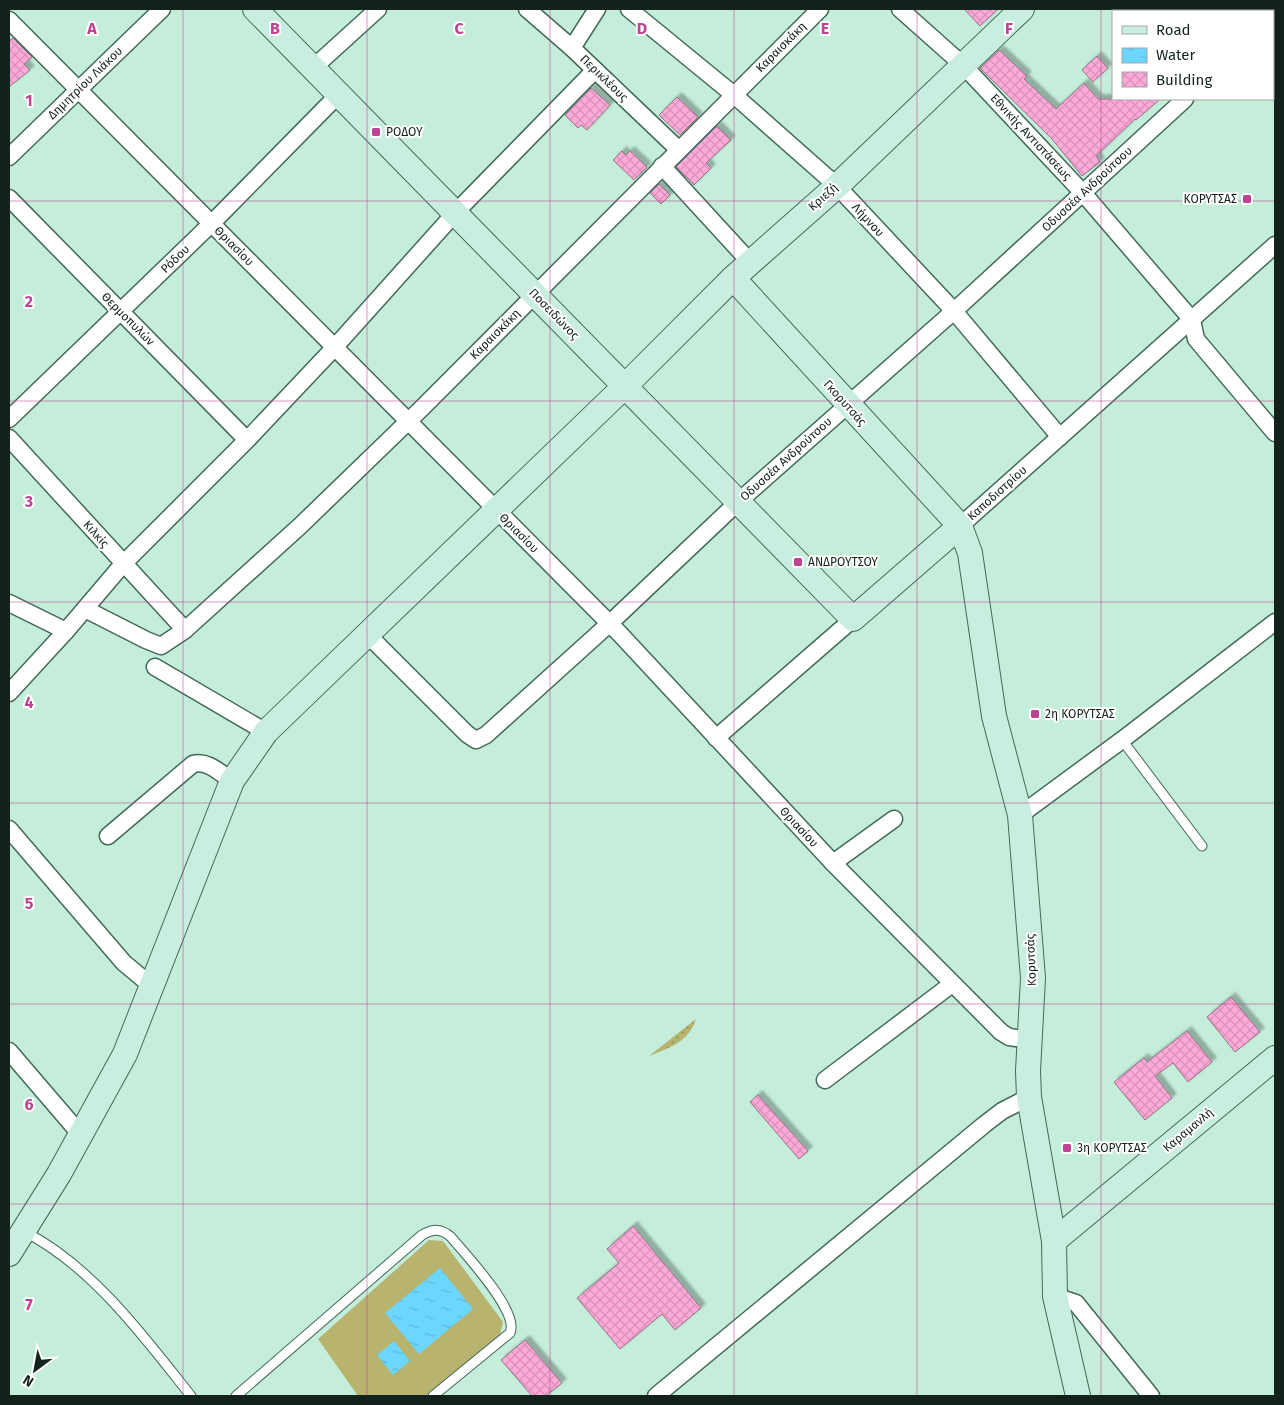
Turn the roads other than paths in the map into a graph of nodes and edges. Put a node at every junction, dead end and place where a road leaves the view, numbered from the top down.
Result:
1 (162, 9) edge
2 (255, 9) edge
3 (378, 9) edge
4 (527, 9) edge
5 (597, 9) edge
6 (629, 9) edge
7 (820, 9) edge
8 (900, 9) edge
9 (1022, 9) edge
10 (9, 20) edge
11 (572, 48) junction
12 (964, 66) junction
13 (313, 68) junction
14 (595, 70) junction
15 (78, 90) junction
16 (339, 94) junction
17 (734, 95) junction
18 (1184, 100) edge
19 (679, 150) junction
20 (9, 157) edge
21 (662, 166) junction
22 (837, 186) junction
23 (1083, 193) junction
24 (9, 198) edge
25 (456, 213) junction
26 (211, 224) junction
27 (1275, 246) edge
28 (750, 262) junction
29 (733, 278) junction
30 (535, 294) junction
31 (120, 312) junction
32 (954, 312) junction
33 (1192, 320) junction
34 (334, 348) junction
35 (625, 386) junction
36 (847, 405) junction
37 (9, 420) edge
38 (408, 422) junction
39 (1275, 433) edge
40 (1060, 437) junction
41 (9, 438) edge
42 (246, 440) junction
43 (738, 502) junction
44 (496, 510) junction
45 (960, 526) junction
46 (123, 564) junction
47 (9, 603) edge
48 (85, 609) junction
49 (853, 619) junction
50 (1275, 622) edge
51 (609, 624) junction
52 (185, 630) junction
53 (66, 631) junction
54 (367, 634) junction
55 (155, 667) dead end
56 (9, 693) edge
57 (266, 732) junction
58 (716, 738) junction
59 (1122, 740) junction
60 (232, 781) junction
61 (1020, 815) junction
62 (894, 819) dead end
63 (9, 829) edge
64 (108, 836) dead end
65 (1202, 846) dead end
66 (833, 863) junction
67 (952, 984) junction
68 (154, 987) junction
69 (1030, 1040) junction
70 (9, 1051) edge
71 (1275, 1058) edge
72 (825, 1080) dead end
73 (1029, 1097) junction
74 (81, 1135) junction
75 (22, 1231) junction
76 (1054, 1241) junction
77 (9, 1254) edge
78 (1055, 1296) junction
79 (191, 1396) edge
80 (236, 1396) edge
81 (433, 1396) edge
82 (656, 1396) edge
83 (1078, 1396) edge
84 (1150, 1396) edge

1 - 15 street, Δημητρίου Λιάκου
2 - 13 street, Ποσειδώνος
3 - 13 street
4 - 11 street, Περικλέους
5 - 11 street
6 - 17 street, Λήμνου
7 - 17 street, Καραισκάκη
8 - 12 street, Εθνικής Αντιστάσεως
9 - 12 street, Κριεζή
10 - 15 street, Θριασίου
11 - 14 street, Περικλέους
12 - 22 street, Κριεζή
12 - 23 street, Εθνικής Αντιστάσεως
13 - 16 street, Ποσειδώνος
14 - 19 street, Περικλέους
14 - 25 street
15 - 20 street, Δημητρίου Λιάκου
15 - 26 street, Θριασίου
16 - 25 street, Ποσειδώνος
16 - 26 street, Ρόδου
17 - 19 street, Καραισκάκη
17 - 22 street, Λήμνου
18 - 23 street, Οδυσσέα Ανδρούτσου
19 - 21 street, Καραισκάκη
21 - 28 street
21 - 30 street, Καραισκάκη
22 - 28 street, Κριεζή
22 - 32 street, Λήμνου
23 - 32 street, Οδυσσέα Ανδρούτσου
23 - 33 street, Εθνικής Αντιστάσεως
24 - 31 street, Θερμοπυλών
25 - 30 street, Ποσειδώνος
25 - 34 street
26 - 31 street, Ρόδου
26 - 34 street, Θριασίου
27 - 33 street, Καποδιστρίου
28 - 29 street, Κριεζή
29 - 35 street, Κριεζή
29 - 36 street, Γκορυτσάς
30 - 35 street, Ποσειδώνος
30 - 38 street, Καραισκάκη
31 - 37 street, Ρόδου
31 - 42 street, Θερμοπυλών
32 - 36 street, Οδυσσέα Ανδρούτσου
32 - 40 street, Λήμνου
33 - 39 street
33 - 40 street, Καποδιστρίου
34 - 38 street, Θριασίου
34 - 42 street
35 - 43 street, Ποσειδώνος
35 - 44 street, Κριεζή
36 - 43 street, Οδυσσέα Ανδρούτσου
36 - 45 street, Γκορυτσάς
38 - 44 street, Θριασίου
38 - 52 street, Καραισκάκη
40 - 45 street, Καποδιστρίου
41 - 46 street, Κιλκίς
42 - 46 street
43 - 49 street, Ποσειδώνος
43 - 51 street, Οδυσσέα Ανδρούτσου
44 - 51 street, Θριασίου
44 - 54 street, Κριεζή
45 - 49 street, Καποδιστρίου
45 - 61 street, Κορυτσάς
46 - 48 street
46 - 52 street, Κιλκίς
47 - 53 street
48 - 52 street, Καραισκάκη
48 - 53 street
49 - 58 street, Καποδιστρίου
50 - 59 street
51 - 54 street, Οδυσσέα Ανδρούτσου
51 - 58 street, Θριασίου
53 - 56 street
54 - 57 street, Κριεζή
55 - 57 street
57 - 60 street, Κριεζή
58 - 66 street, Θριασίου
59 - 61 street
59 - 65 lane
60 - 64 street
60 - 68 street, Κριεζή
61 - 69 street, Κορυτσάς
62 - 66 street
63 - 68 street
66 - 67 street, Θριασίου
67 - 69 street, Θριασίου
67 - 72 street
68 - 74 street, Κριεζή
69 - 73 street, Κορυτσάς
70 - 74 street
71 - 76 street, Καραμανλή
73 - 76 street, Κορυτσάς
73 - 82 street
74 - 75 street, Κριεζή
75 - 77 street, Κριεζή
75 - 79 lane
76 - 78 street, Κορυτσάς
78 - 83 street, Κορυτσάς
78 - 84 street
80 - 81 lane

